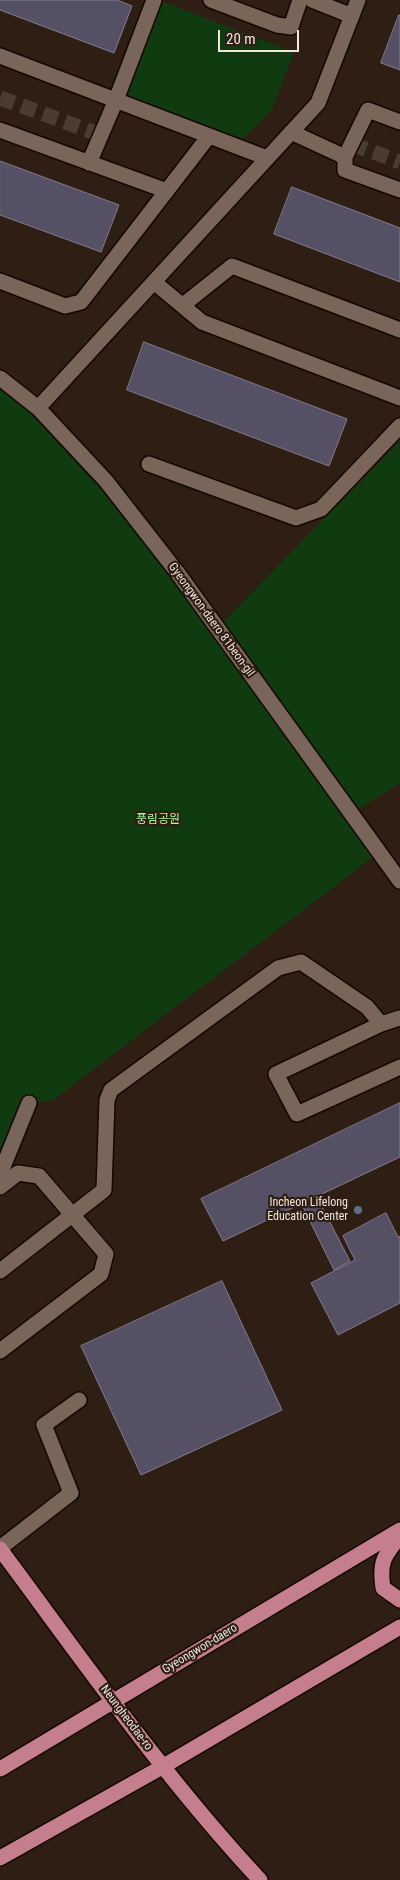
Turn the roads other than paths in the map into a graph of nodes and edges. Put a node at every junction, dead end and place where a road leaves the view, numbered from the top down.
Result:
1 (154, 0) edge
2 (211, 0) edge
3 (300, 0) edge
4 (312, 0) edge
5 (358, 0) edge
6 (352, 16) junction
7 (0, 56) edge
8 (116, 100) junction
9 (400, 122) edge
10 (0, 130) edge
11 (291, 132) junction
12 (209, 136) junction
13 (346, 157) junction
14 (267, 158) junction
15 (89, 162) junction
16 (400, 190) edge
17 (167, 191) junction
18 (0, 281) edge
19 (154, 282) junction
20 (183, 305) junction
21 (400, 330) edge
22 (0, 378) edge
23 (400, 398) edge
24 (38, 408) junction
25 (400, 426) edge
26 (148, 464) dead end
27 (400, 881) edge
28 (400, 1018) edge
29 (380, 1024) junction
30 (400, 1066) edge
31 (29, 1102) dead end
32 (0, 1170) edge
33 (0, 1187) edge
34 (71, 1214) junction
35 (0, 1271) edge
36 (0, 1351) edge
37 (79, 1400) dead end
38 (400, 1530) edge
39 (400, 1536) edge
40 (0, 1548) edge
41 (400, 1600) edge
42 (400, 1627) edge
43 (113, 1701) junction
44 (162, 1767) junction
45 (0, 1769) edge
46 (0, 1858) edge
47 (260, 1880) edge

1 - 8 street
2 - 3 street
4 - 6 street
5 - 6 street
6 - 11 street
7 - 8 street
8 - 12 street
8 - 15 street
9 - 13 street
10 - 15 street
11 - 13 street
11 - 14 street
12 - 14 street
12 - 17 street
13 - 16 street
14 - 19 street
15 - 17 street
17 - 18 street
19 - 20 street
19 - 24 street
20 - 21 street
20 - 23 street
22 - 24 street, Gyeongwon-daero 81beon-gil
24 - 27 street, Gyeongwon-daero 81beon-gil
25 - 26 street
28 - 29 street
29 - 30 street
29 - 34 street
31 - 32 street
33 - 34 street
34 - 35 street
34 - 36 street
37 - 40 street
38 - 43 main road, Gyeongwon-daero
39 - 41 main road
40 - 43 main road, Neungheodae-ro
42 - 44 main road
43 - 44 main road, Neungheodae-ro
43 - 45 main road, Gyeongwon-daero
44 - 46 main road
44 - 47 main road, Neungheodae-ro

